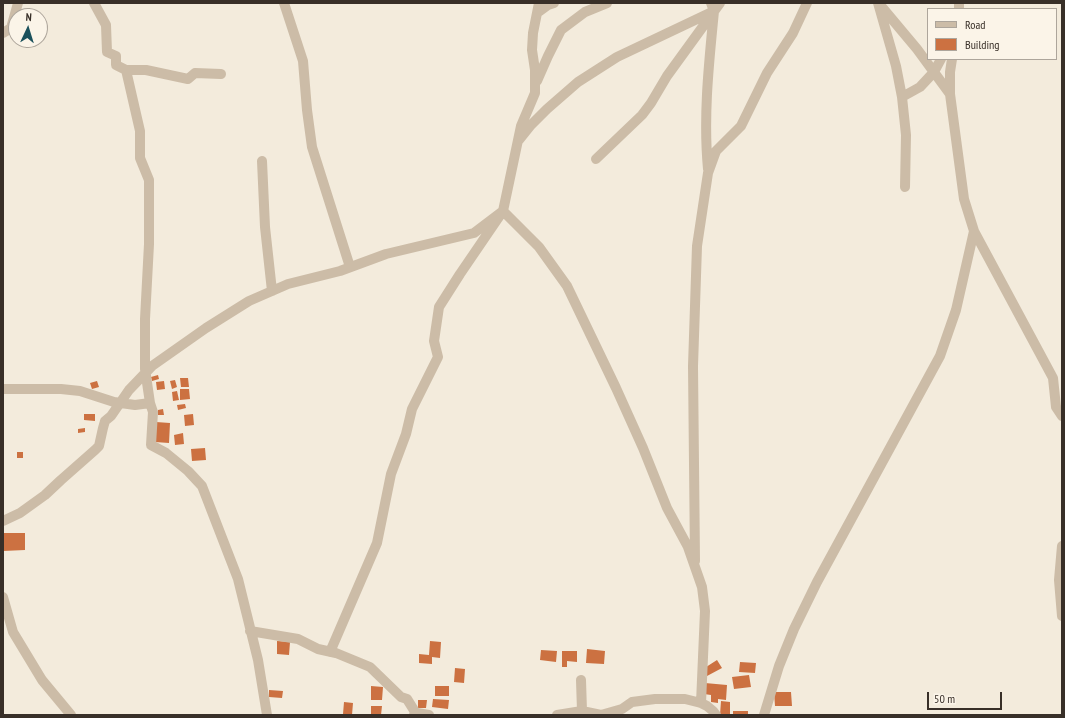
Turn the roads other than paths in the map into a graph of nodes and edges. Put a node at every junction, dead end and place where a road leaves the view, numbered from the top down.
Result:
1 (18, 3) edge
2 (94, 3) edge
3 (284, 3) edge
4 (554, 3) edge
5 (606, 3) edge
6 (720, 3) edge
7 (807, 3) edge
8 (878, 3) edge
9 (712, 7) edge
10 (538, 8) edge
11 (3, 33) edge
12 (940, 60) edge
13 (952, 60) edge
14 (126, 70) junction
15 (934, 72) junction
16 (221, 74) dead end
17 (535, 85) junction
18 (950, 94) junction
19 (902, 96) junction
20 (517, 142) junction
21 (596, 159) dead end
22 (262, 161) dead end
23 (708, 173) junction
24 (905, 187) dead end
25 (504, 211) junction
26 (974, 231) junction
27 (350, 267) junction
28 (272, 291) junction
29 (146, 372) junction
30 (3, 389) edge
31 (120, 403) junction
32 (150, 403) junction
33 (1062, 416) edge
34 (3, 520) edge
35 (1062, 546) edge
36 (694, 567) junction
37 (3, 597) edge
38 (1062, 616) edge
39 (250, 631) junction
40 (330, 652) junction
41 (581, 680) dead end
42 (701, 703) junction
43 (582, 711) junction
44 (416, 714) edge
45 (71, 715) edge
46 (267, 715) edge
47 (429, 715) edge
48 (557, 715) edge
49 (716, 715) edge
50 (764, 715) edge

1 - 11 street
2 - 14 street
3 - 27 street
4 - 10 street
5 - 17 street
6 - 9 street
7 - 23 street
8 - 15 street
8 - 19 street
9 - 20 street
9 - 21 street
9 - 23 street
10 - 17 street
12 - 15 street
13 - 18 street
14 - 16 street
14 - 29 street
15 - 18 street
15 - 19 street
17 - 20 street
18 - 26 street
19 - 24 street
20 - 25 street
22 - 28 street
23 - 36 street
25 - 27 street
25 - 36 street
25 - 40 street
26 - 33 street
26 - 50 street
27 - 28 street
28 - 29 street
29 - 31 street
29 - 32 street
30 - 31 street
31 - 32 street
31 - 34 street
32 - 39 street
35 - 38 street
36 - 42 street
37 - 45 street
39 - 40 street
39 - 46 street
40 - 44 street
41 - 43 street
42 - 43 street
42 - 49 street
43 - 48 street
44 - 47 street

